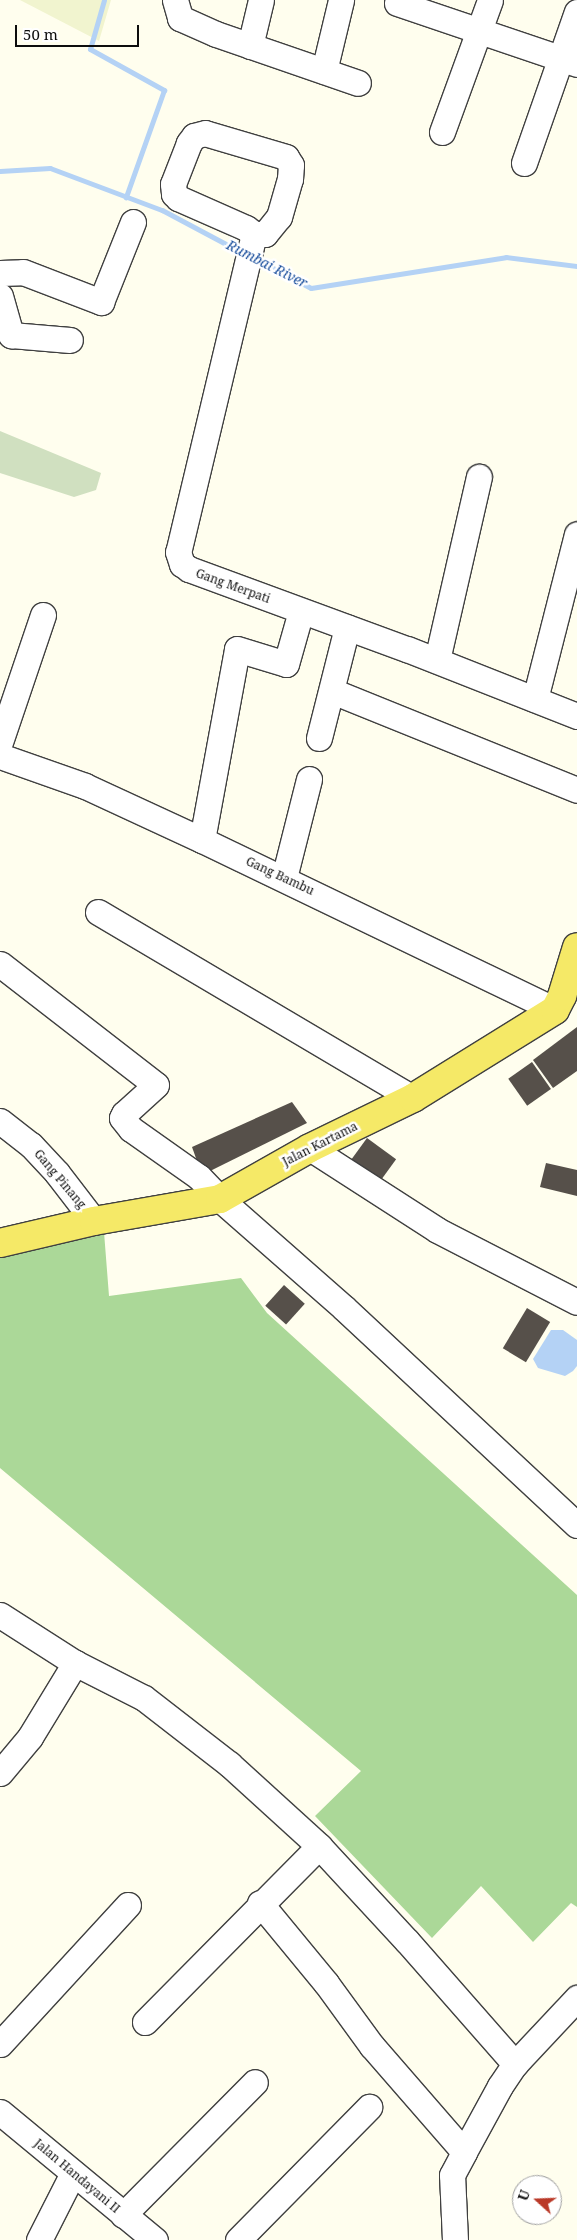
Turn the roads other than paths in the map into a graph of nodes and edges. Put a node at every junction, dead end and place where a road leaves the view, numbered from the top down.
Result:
1 (174, 0) edge
2 (261, 0) edge
3 (341, 0) edge
4 (490, 0) edge
5 (397, 2) dead end
6 (577, 12) edge
7 (479, 31) junction
8 (250, 46) junction
9 (569, 61) edge
10 (324, 71) junction
11 (358, 83) dead end
12 (442, 132) dead end
13 (524, 163) dead end
14 (133, 222) dead end
15 (251, 247) junction
16 (0, 273) edge
17 (0, 296) edge
18 (70, 340) dead end
19 (479, 477) dead end
20 (577, 534) edge
21 (301, 611) junction
22 (43, 615) dead end
23 (347, 627) junction
24 (437, 660) junction
25 (342, 695) dead end
26 (535, 698) junction
27 (577, 716) edge
28 (319, 738) dead end
29 (0, 742) edge
30 (0, 756) edge
31 (309, 779) dead end
32 (577, 790) edge
33 (202, 840) junction
34 (284, 878) junction
35 (98, 912) dead end
36 (577, 947) edge
37 (0, 964) edge
38 (555, 1010) junction
39 (413, 1098) junction
40 (0, 1121) edge
41 (310, 1148) junction
42 (220, 1199) junction
43 (94, 1221) junction
44 (0, 1243) edge
45 (577, 1302) edge
46 (577, 1525) edge
47 (0, 1615) edge
48 (75, 1663) junction
49 (0, 1773) edge
50 (319, 1846) junction
51 (260, 1903) junction
52 (128, 1905) dead end
53 (577, 1998) edge
54 (144, 2022) dead end
55 (0, 2044) edge
56 (515, 2064) junction
57 (255, 2082) dead end
58 (369, 2107) dead end
59 (0, 2112) edge
60 (464, 2152) junction
61 (73, 2173) junction
62 (123, 2215) junction
63 (38, 2240) edge
64 (155, 2240) edge
65 (238, 2240) edge
66 (454, 2240) edge

1 - 8 street
2 - 8 street
3 - 10 street
4 - 7 street
5 - 7 street
6 - 9 street
7 - 9 street
7 - 12 street
8 - 10 street
9 - 13 street
10 - 11 street
14 - 16 street
15 - 15 street
15 - 21 street, Gang Merpati
17 - 18 street
19 - 24 street
20 - 26 street
21 - 23 street, Gang Merpati
21 - 33 street
22 - 29 street
23 - 24 street, Gang Merpati
23 - 28 street
24 - 26 street, Gang Merpati
25 - 32 street
26 - 27 street, Gang Merpati
30 - 33 street, Gang Bambu
31 - 34 street
33 - 34 street, Gang Bambu
34 - 38 street, Gang Bambu
35 - 39 street
36 - 38 main road
37 - 42 street
38 - 39 main road, Jalan Kartama
39 - 41 main road, Jalan Kartama
40 - 43 street, Gang Pinang
41 - 42 main road, Jalan Kartama
41 - 45 street
42 - 43 main road, Jalan Kartama
42 - 46 street
43 - 44 main road, Jalan Kartama
47 - 48 street
48 - 49 street
48 - 50 street
50 - 51 street
50 - 56 street
51 - 54 street
51 - 60 street
52 - 55 street
53 - 56 street
56 - 60 street
57 - 62 street
58 - 65 street
59 - 61 street, Jalan Handayani II
60 - 66 street
61 - 62 street, Jalan Handayani II
61 - 63 street
62 - 64 street, Jalan Handayani II

